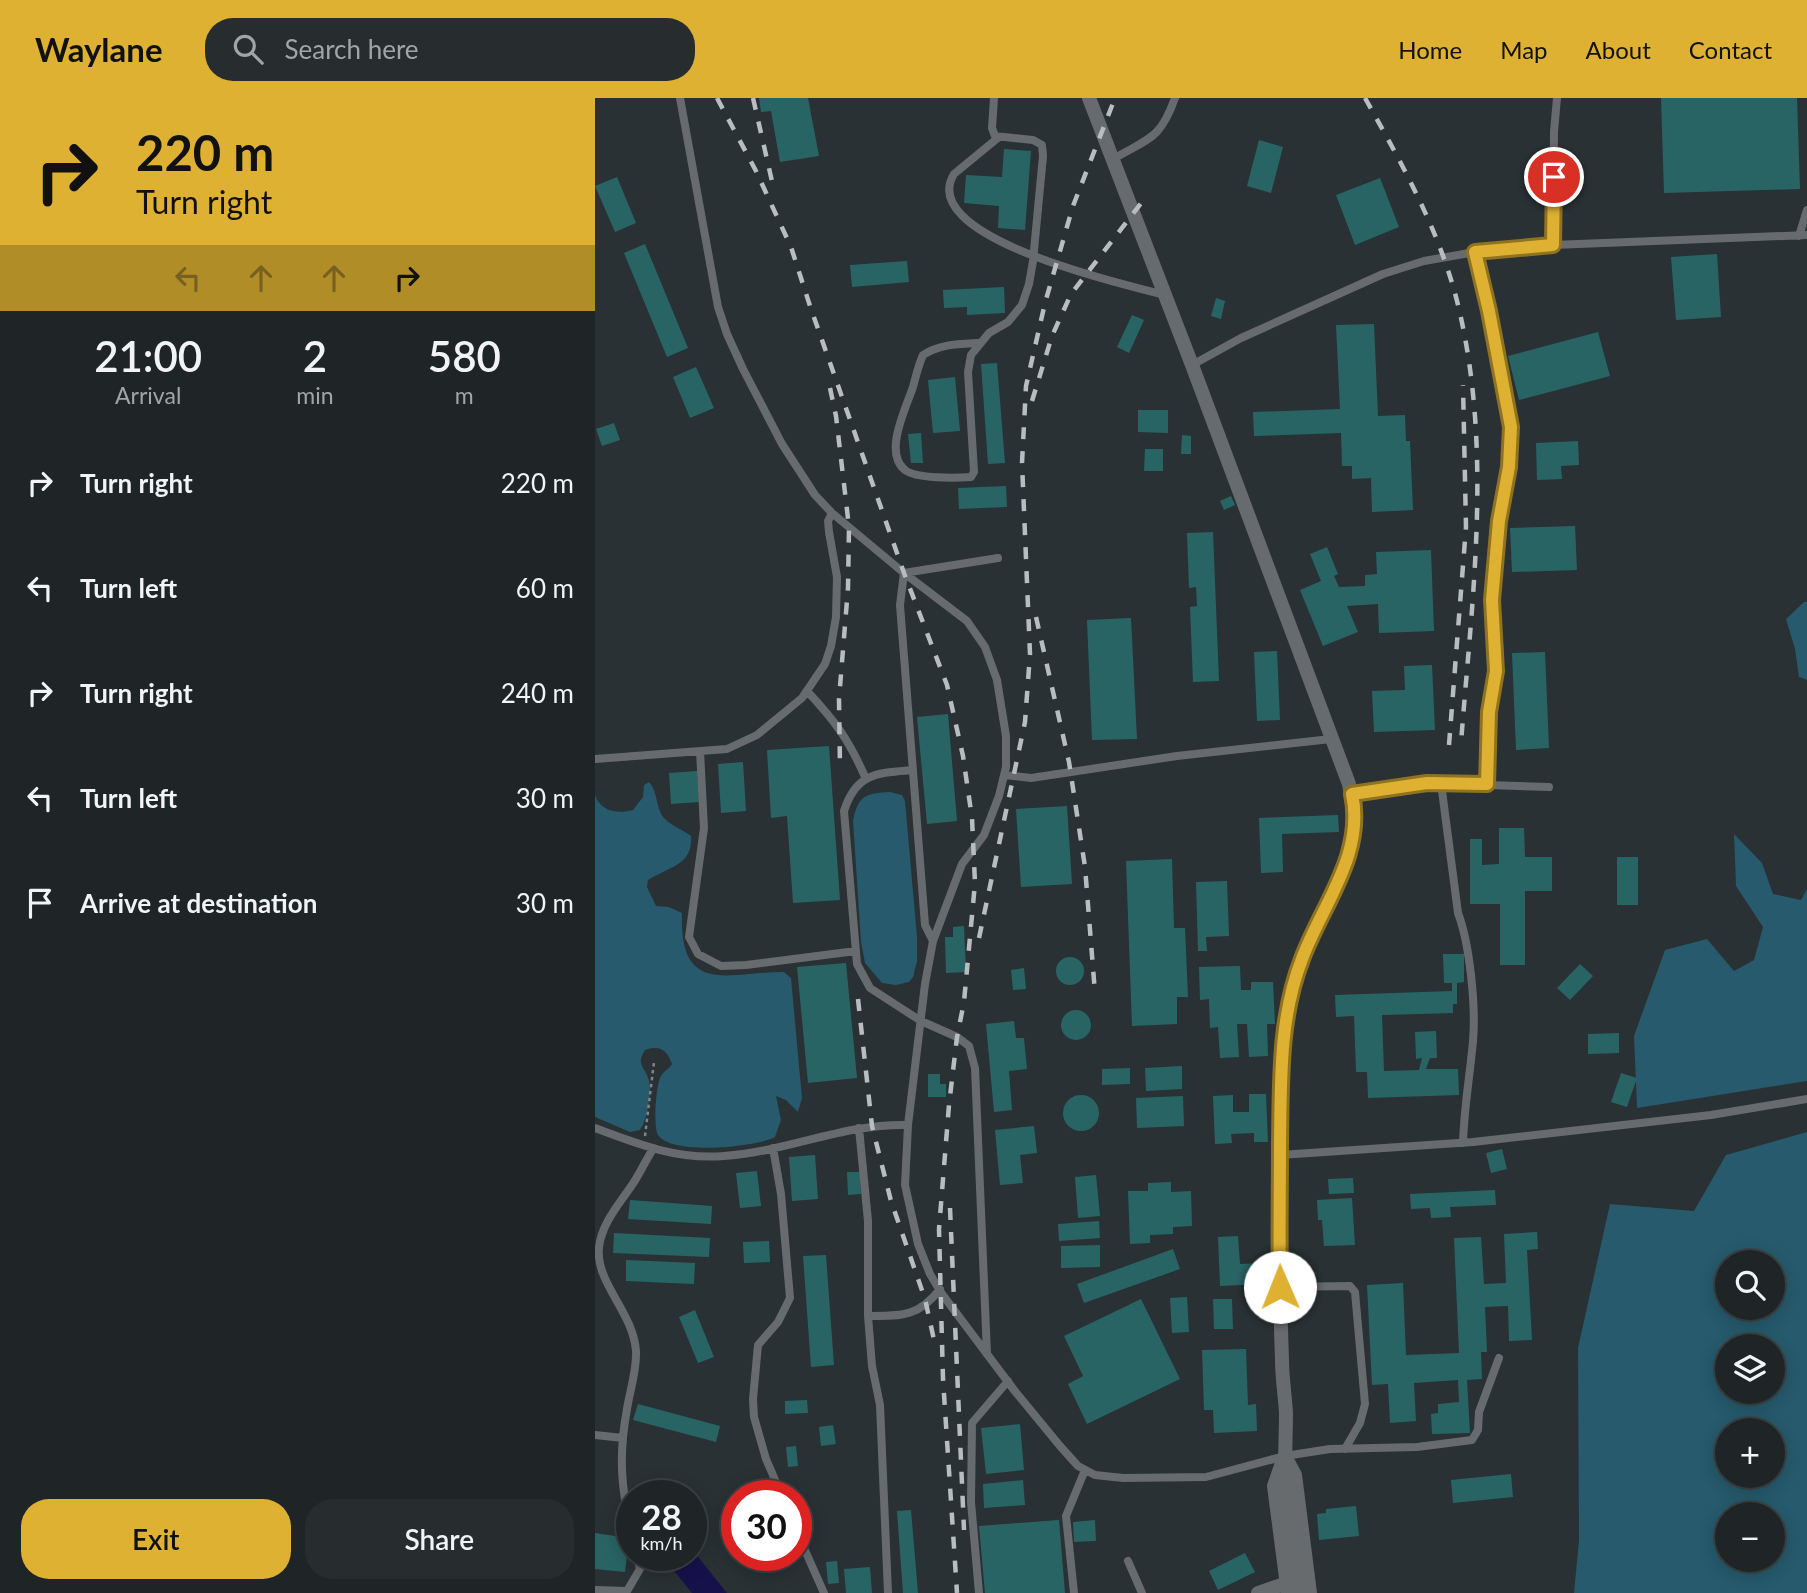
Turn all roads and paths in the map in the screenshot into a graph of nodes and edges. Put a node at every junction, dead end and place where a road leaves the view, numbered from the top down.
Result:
1 (680, 98) edge
2 (994, 98) edge
3 (1089, 98) edge
4 (1175, 98) edge
5 (1557, 98) edge
6 (999, 137) junction
7 (1113, 159) junction
8 (1807, 210) edge
9 (1803, 236) edge
10 (1553, 245) junction
11 (1475, 252) junction
12 (1033, 257) junction
13 (1165, 295) junction
14 (978, 343) junction
15 (1192, 365) junction
16 (832, 513) junction
17 (998, 558) dead end
18 (904, 573) junction
19 (807, 691) junction
20 (1331, 739) junction
21 (700, 751) junction
22 (595, 759) edge
23 (912, 770) junction
24 (1004, 775) junction
25 (866, 779) junction
26 (1441, 783) junction
27 (1487, 784) junction
28 (1549, 787) dead end
29 (1352, 794) junction
30 (933, 941) junction
31 (856, 951) junction
32 (921, 1021) junction
33 (654, 1062) dead end
34 (1807, 1099) edge
35 (908, 1125) junction
36 (595, 1128) edge
37 (859, 1128) junction
38 (1463, 1143) junction
39 (648, 1148) junction
40 (773, 1148) junction
41 (1280, 1155) junction
42 (1280, 1287) junction
43 (940, 1289) junction
44 (868, 1316) junction
45 (987, 1354) junction
46 (1499, 1358) dead end
47 (1008, 1381) junction
48 (595, 1435) edge
49 (623, 1438) junction
50 (1345, 1449) junction
51 (1285, 1456) junction
52 (1085, 1470) junction
53 (621, 1480) edge
54 (775, 1480) edge
55 (1292, 1538) junction
56 (1128, 1561) dead end
57 (812, 1566) edge
58 (639, 1571) edge
59 (1288, 1588) edge
60 (595, 1590) edge
61 (824, 1593) edge
62 (888, 1593) edge
63 (979, 1593) edge
64 (1074, 1593) edge
65 (1142, 1593) edge
66 (1258, 1593) edge
67 (1299, 1593) edge
68 (1310, 1593) edge

1 - 16 lane
2 - 6 lane
3 - 7 street
4 - 7 lane
5 - 10 lane
6 - 12 lane
6 - 12 lane
7 - 13 street
8 - 9 lane
9 - 10 lane
10 - 11 lane
11 - 15 lane
11 - 27 lane
12 - 13 lane
12 - 14 lane
13 - 15 street
14 - 14 lane
15 - 20 street
16 - 18 lane
16 - 19 lane
17 - 18 lane
18 - 23 lane
18 - 24 lane
19 - 21 lane
19 - 25 lane
20 - 24 lane
20 - 29 street
21 - 22 lane
21 - 31 lane
23 - 25 lane
23 - 30 lane
24 - 30 lane
25 - 31 lane
26 - 27 lane
26 - 29 lane
26 - 38 lane
27 - 28 lane
29 - 41 street
30 - 32 lane
31 - 32 lane
32 - 35 lane
32 - 45 lane
33 - 39 path
34 - 38 lane
35 - 37 lane
35 - 43 lane
36 - 39 lane
37 - 40 lane
37 - 44 lane
38 - 41 lane
39 - 40 lane
39 - 49 lane
40 - 54 lane
41 - 42 street
42 - 50 lane
42 - 51 street
43 - 44 lane
43 - 45 lane
44 - 62 lane
45 - 47 lane
46 - 50 lane
47 - 52 lane
47 - 63 lane
48 - 49 lane
49 - 53 lane
50 - 51 lane
51 - 52 lane
51 - 55 street
51 - 55 street
52 - 64 lane
55 - 59 street
55 - 67 street
55 - 68 street
56 - 65 lane
57 - 61 lane
58 - 60 lane
59 - 66 street

